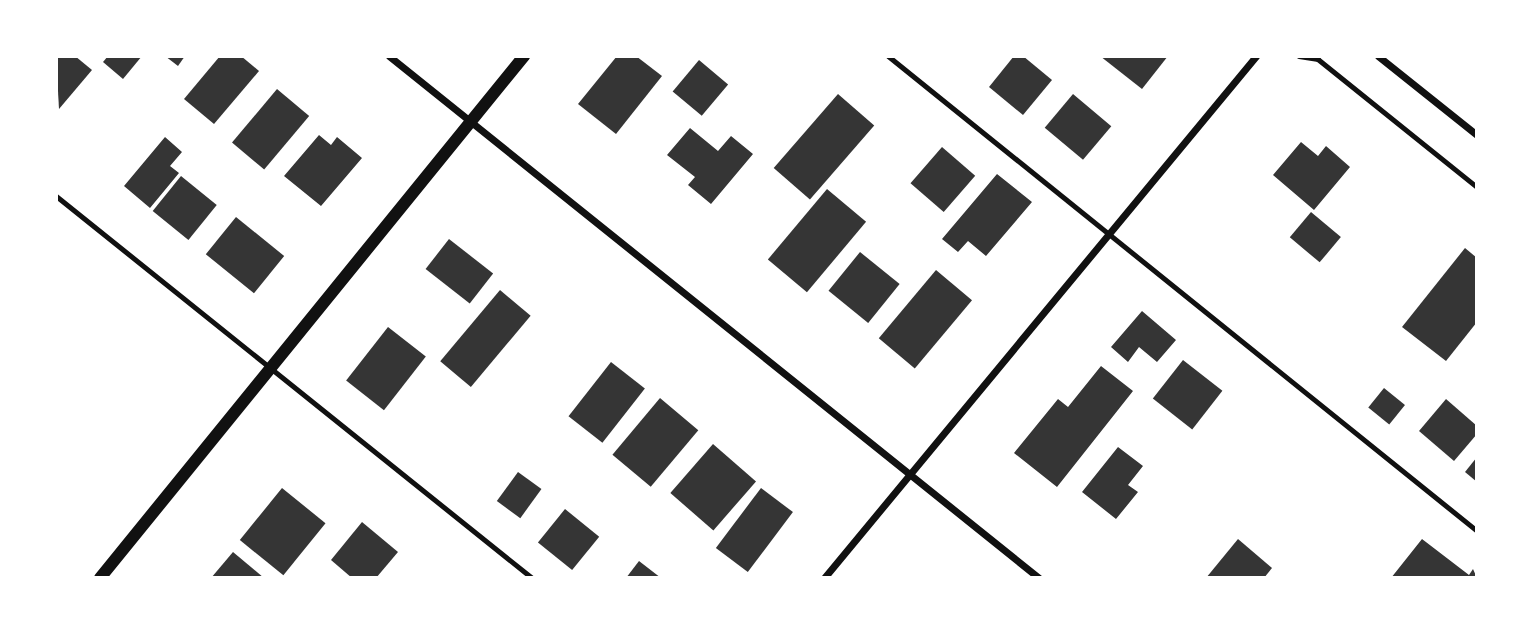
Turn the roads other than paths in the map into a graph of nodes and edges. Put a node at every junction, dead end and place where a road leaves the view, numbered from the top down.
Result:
1 (390, 56) edge
2 (524, 56) edge
3 (888, 56) edge
4 (1256, 56) edge
5 (1378, 56) edge
6 (470, 121) junction
7 (1477, 135) edge
8 (56, 196) edge
9 (1108, 234) junction
10 (268, 370) junction
11 (911, 474) junction
12 (1477, 531) edge
13 (100, 578) edge
14 (532, 578) edge
15 (824, 578) edge
16 (1039, 578) edge

1 - 6 street
2 - 6 street
3 - 9 lane
4 - 9 street
5 - 7 street
6 - 10 street
6 - 11 street
8 - 10 lane
9 - 11 street
9 - 12 lane
10 - 13 street
10 - 14 lane
11 - 15 street
11 - 16 street

